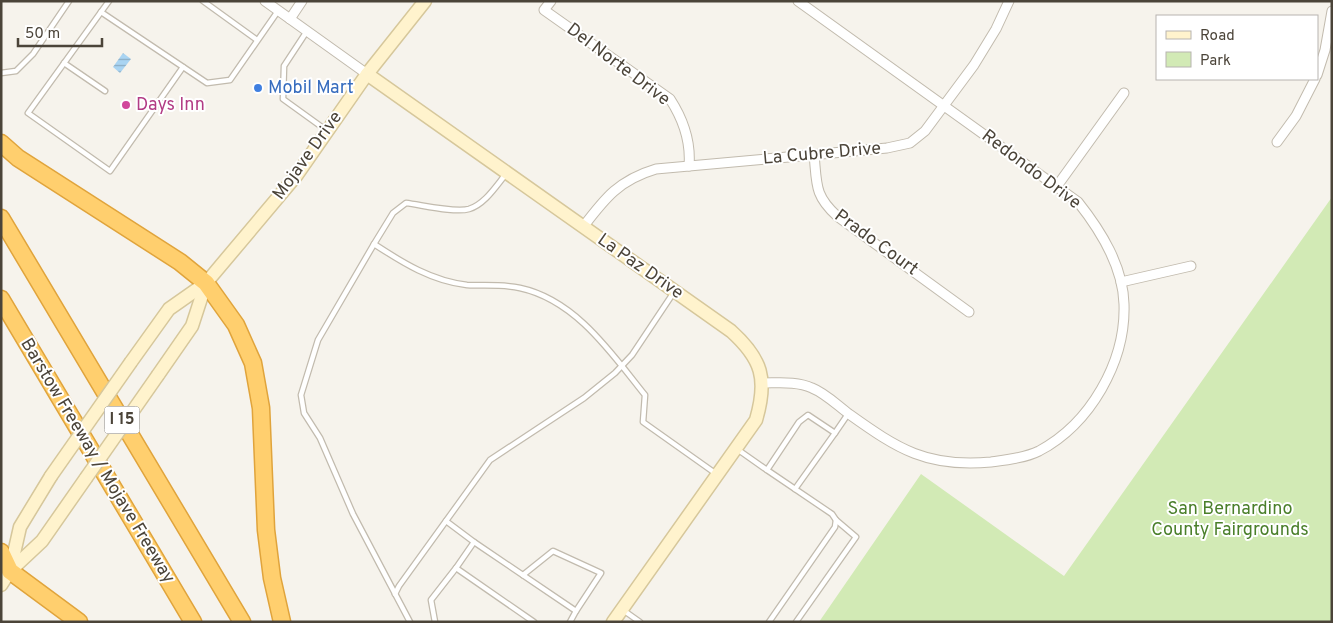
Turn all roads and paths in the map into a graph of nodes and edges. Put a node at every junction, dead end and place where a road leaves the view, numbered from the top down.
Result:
1 (69, 1) edge
2 (109, 1) edge
3 (203, 1) edge
4 (265, 1) edge
5 (302, 1) edge
6 (425, 1) edge
7 (551, 1) edge
8 (798, 1) edge
9 (1009, 1) edge
10 (278, 11) junction
11 (1332, 11) edge
12 (101, 12) junction
13 (290, 19) junction
14 (307, 31) junction
15 (257, 40) junction
16 (64, 63) junction
17 (183, 68) junction
18 (1318, 72) edge
19 (1, 73) edge
20 (367, 74) junction
21 (1314, 80) edge
22 (105, 91) dead end
23 (1124, 93) dead end
24 (944, 106) junction
25 (327, 131) junction
26 (1277, 142) dead end
27 (1, 143) edge
28 (814, 154) junction
29 (690, 166) junction
30 (507, 173) junction
31 (1057, 186) junction
32 (1, 218) edge
33 (583, 227) junction
34 (374, 244) junction
35 (1191, 266) dead end
36 (1121, 282) junction
37 (206, 283) junction
38 (674, 291) junction
39 (1, 299) edge
40 (969, 312) dead end
41 (622, 366) junction
42 (763, 383) junction
43 (848, 414) junction
44 (834, 433) junction
45 (736, 448) junction
46 (767, 470) junction
47 (717, 474) junction
48 (795, 489) junction
49 (446, 520) junction
50 (836, 520) junction
51 (474, 542) junction
52 (1, 552) edge
53 (456, 568) junction
54 (10, 571) junction
55 (523, 575) junction
56 (1, 585) edge
57 (395, 594) junction
58 (622, 609) junction
59 (576, 611) junction
60 (79, 622) edge
61 (193, 622) edge
62 (242, 622) edge
63 (282, 622) edge
64 (410, 622) edge
65 (435, 622) edge
66 (534, 622) edge
67 (570, 622) edge
68 (613, 622) edge
69 (640, 622) edge
70 (769, 622) edge
71 (796, 622) edge

1 - 19 lane
2 - 12 lane
3 - 15 lane
4 - 10 street, La Paz Drive
5 - 13 street
6 - 20 main road, Mojave Drive
7 - 29 street, Del Norte Drive
8 - 24 street, Redondo Drive
9 - 24 street, La Cubre Drive
10 - 13 street, La Paz Drive
10 - 15 lane
11 - 18 street
12 - 16 lane
12 - 17 lane
13 - 14 street, La Paz Drive
14 - 20 street, La Paz Drive
14 - 25 lane
15 - 17 lane
16 - 17 lane
16 - 22 lane
20 - 25 main road, Mojave Drive
20 - 30 main road, La Paz Drive
21 - 26 street
23 - 31 street
24 - 28 street, La Cubre Drive
24 - 31 street, Redondo Drive
25 - 37 main road, Mojave Drive
27 - 37 highway
28 - 29 street, La Cubre Drive
28 - 40 street, Prado Court
29 - 33 street, La Cubre Drive
30 - 33 main road, La Paz Drive
30 - 34 lane
31 - 36 street, Redondo Drive
32 - 62 highway, I 15
33 - 38 main road, La Paz Drive
34 - 41 lane
34 - 57 lane
35 - 36 street
36 - 43 street, Redondo Drive
37 - 54 main road, Mojave Drive, bridge
37 - 54 main road, Mojave Drive, bridge
37 - 63 highway
38 - 41 lane
38 - 42 main road, La Paz Drive
39 - 61 highway, Barstow Freeway / Mojave Freeway / I 15
41 - 47 lane
41 - 49 lane
42 - 43 street, Redondo Drive
42 - 45 main road, La Paz Drive
43 - 44 lane
44 - 46 lane
44 - 48 lane
45 - 46 lane
45 - 47 main road, La Paz Drive
46 - 48 lane
47 - 58 main road, La Paz Drive
48 - 50 lane
49 - 51 lane
49 - 57 lane
50 - 70 lane
50 - 71 lane
51 - 53 lane
51 - 55 lane
52 - 54 highway
53 - 65 lane
53 - 66 lane
54 - 56 main road, Mojave Drive
54 - 60 highway
55 - 59 lane
55 - 59 lane
57 - 64 lane
58 - 68 main road, La Paz Drive
58 - 69 lane
59 - 67 lane

